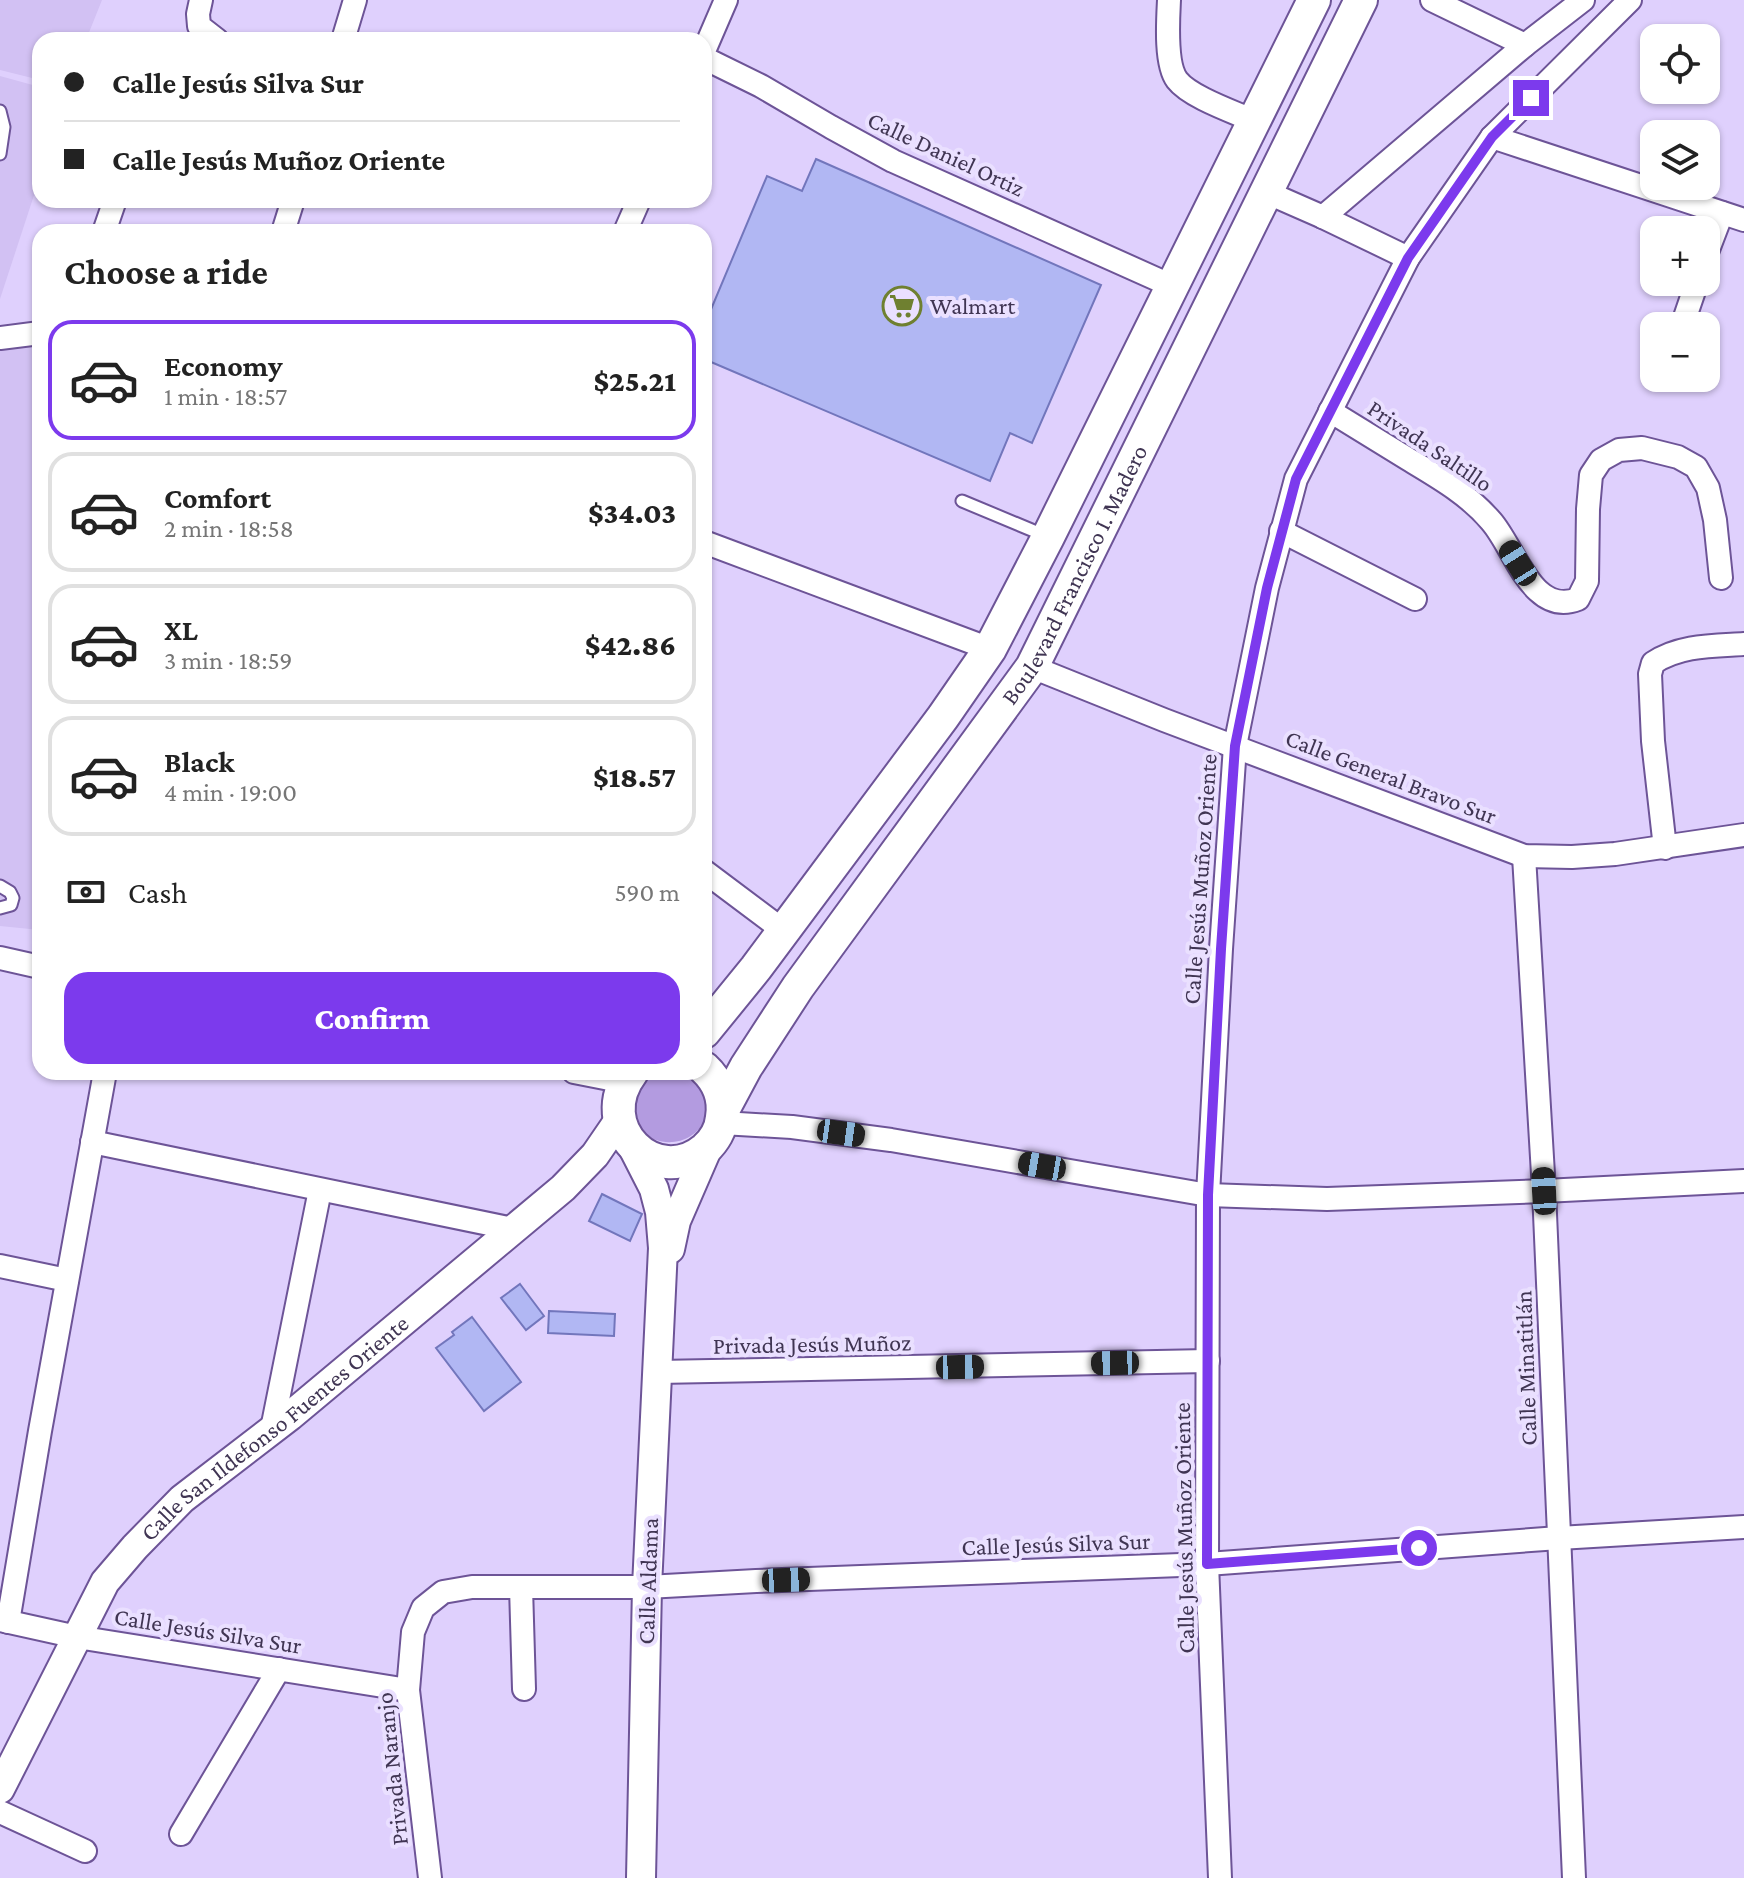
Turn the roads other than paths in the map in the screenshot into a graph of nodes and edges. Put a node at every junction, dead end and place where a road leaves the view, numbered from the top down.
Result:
1 (201, 0) edge
2 (355, 0) edge
3 (726, 0) edge
4 (1169, 0) edge
5 (1314, 0) edge
6 (1361, 0) edge
7 (1432, 0) edge
8 (1583, 0) edge
9 (1630, 0) edge
10 (207, 32) edge
11 (345, 32) edge
12 (712, 32) edge
13 (1525, 45) junction
14 (712, 62) edge
15 (0, 111) edge
16 (1254, 121) junction
17 (1492, 137) junction
18 (0, 154) edge
19 (1266, 192) junction
20 (1733, 216) edge
21 (1323, 217) junction
22 (1720, 235) edge
23 (1408, 258) junction
24 (1172, 286) junction
25 (32, 334) edge
26 (0, 338) edge
27 (1330, 411) junction
28 (962, 501) dead end
29 (1281, 531) junction
30 (1048, 537) junction
31 (712, 545) edge
32 (1721, 578) dead end
33 (1415, 599) dead end
34 (1744, 644) edge
35 (990, 649) junction
36 (1032, 667) junction
37 (1235, 746) junction
38 (1744, 835) edge
39 (1665, 848) junction
40 (1524, 856) junction
41 (712, 877) edge
42 (0, 886) edge
43 (0, 908) edge
44 (784, 931) junction
45 (0, 958) edge
46 (32, 965) edge
47 (712, 1023) edge
48 (712, 1076) edge
49 (104, 1080) edge
50 (627, 1080) edge
51 (718, 1126) junction
52 (624, 1131) junction
53 (92, 1142) junction
54 (1744, 1181) edge
55 (320, 1190) junction
56 (1544, 1191) junction
57 (1208, 1195) junction
58 (513, 1229) junction
59 (0, 1266) edge
60 (67, 1280) junction
61 (663, 1285) junction
62 (1208, 1361) junction
63 (658, 1372) junction
64 (272, 1429) junction
65 (1744, 1527) edge
66 (1559, 1538) junction
67 (1207, 1564) junction
68 (521, 1587) junction
69 (647, 1587) junction
70 (423, 1608) joint
71 (4, 1621) edge
72 (77, 1637) junction
73 (279, 1669) junction
74 (524, 1689) dead end
75 (408, 1690) junction
76 (0, 1789) edge
77 (0, 1812) edge
78 (181, 1834) dead end
79 (85, 1851) dead end
80 (430, 1878) edge
81 (641, 1878) edge
82 (1220, 1878) edge
83 (1574, 1878) edge

1 - 10 street
2 - 11 street
3 - 12 street
4 - 16 street
5 - 16 main road, Boulevard Francisco I. Madero
6 - 19 main road, Boulevard Francisco I. Madero
7 - 13 street
8 - 13 street
9 - 17 street, Calle Jesús Muñoz Oriente
13 - 21 street
14 - 24 street, Calle Daniel Ortiz
15 - 18 lane
16 - 24 main road, Boulevard Francisco I. Madero
17 - 20 street
17 - 23 street, Calle Jesús Muñoz Oriente
19 - 21 street
19 - 36 main road, Boulevard Francisco I. Madero
20 - 22 street
21 - 23 street
23 - 27 street, Calle Jesús Muñoz Oriente
24 - 30 main road, Boulevard Francisco I. Madero
25 - 26 street
27 - 29 street, Calle Jesús Muñoz Oriente
27 - 32 street, Privada Saltillo
28 - 30 lane
29 - 33 street
29 - 37 street, Calle Jesús Muñoz Oriente
30 - 35 main road, Boulevard Francisco I. Madero
31 - 35 street
34 - 39 street
35 - 44 main road, Boulevard Francisco I. Madero
36 - 37 street, Calle General Bravo Sur
36 - 51 main road, Boulevard Francisco I. Madero
37 - 40 street, Calle General Bravo Sur
37 - 57 street, Calle Jesús Muñoz Oriente
38 - 39 street, Calle General Bravo Sur
39 - 40 street, Calle General Bravo Sur
40 - 56 street, Calle Minatitlán
41 - 44 street
42 - 43 lane
44 - 47 main road, Boulevard Francisco I. Madero
45 - 46 street
48 - 51 main road
49 - 53 street
50 - 52 main road
51 - 52 main road
51 - 57 street
51 - 61 street, Calle Aldama
52 - 58 street, Calle San Ildefonso Fuentes Oriente
52 - 61 street, Calle Aldama
53 - 55 street
53 - 60 street
54 - 56 street
55 - 58 street
55 - 64 street
56 - 57 street
56 - 66 street, Calle Minatitlán
57 - 62 street, Calle Jesús Muñoz Oriente
58 - 64 street, Calle San Ildefonso Fuentes Oriente
59 - 60 street
60 - 71 street
61 - 63 street, Calle Aldama
62 - 63 street, Privada Jesús Muñoz
62 - 67 street, Calle Jesús Muñoz Oriente
63 - 69 street, Calle Aldama
64 - 72 street, Calle San Ildefonso Fuentes Oriente
65 - 66 street, Calle Jesús Silva Sur
66 - 67 street, Calle Jesús Silva Sur
66 - 83 street, Calle Minatitlán
67 - 69 street, Calle Jesús Silva Sur
67 - 82 street, Calle Jesús Muñoz Oriente
68 - 69 street, Calle Jesús Silva Sur
68 - 70 street, Calle Jesús Silva Sur
68 - 74 street
69 - 81 street, Calle Aldama
70 - 75 street, Privada Naranjo
71 - 72 street, Calle Jesús Silva Sur
72 - 73 street, Calle Jesús Silva Sur
72 - 76 street, Calle San Ildefonso Fuentes Oriente
73 - 75 street, Calle Jesús Silva Sur
73 - 78 street
75 - 80 street, Privada Naranjo
77 - 79 street

